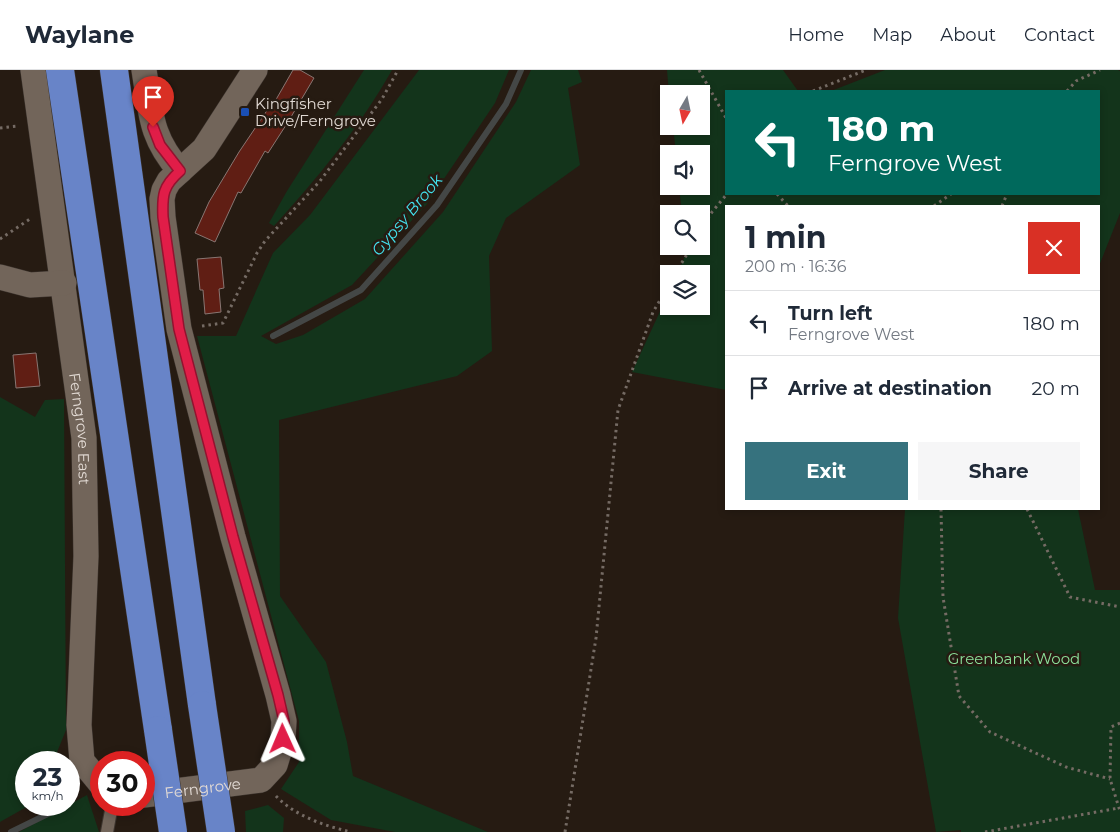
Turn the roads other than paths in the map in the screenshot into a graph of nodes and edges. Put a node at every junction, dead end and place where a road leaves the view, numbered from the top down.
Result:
1 (33, 70) edge
2 (60, 70) edge
3 (114, 70) edge
4 (144, 70) edge
5 (255, 70) edge
6 (180, 171) junction
7 (0, 277) edge
8 (64, 283) junction
9 (90, 771) edge
10 (155, 794) edge
11 (110, 816) edge
12 (107, 832) edge
13 (173, 832) edge
14 (221, 832) edge

1 - 8 street, Ferngrove East
2 - 13 highway, bridge
3 - 14 highway, bridge
4 - 6 street
5 - 6 street
6 - 10 street, Ferngrove
7 - 8 street
8 - 9 street, Ferngrove East
11 - 12 lane

